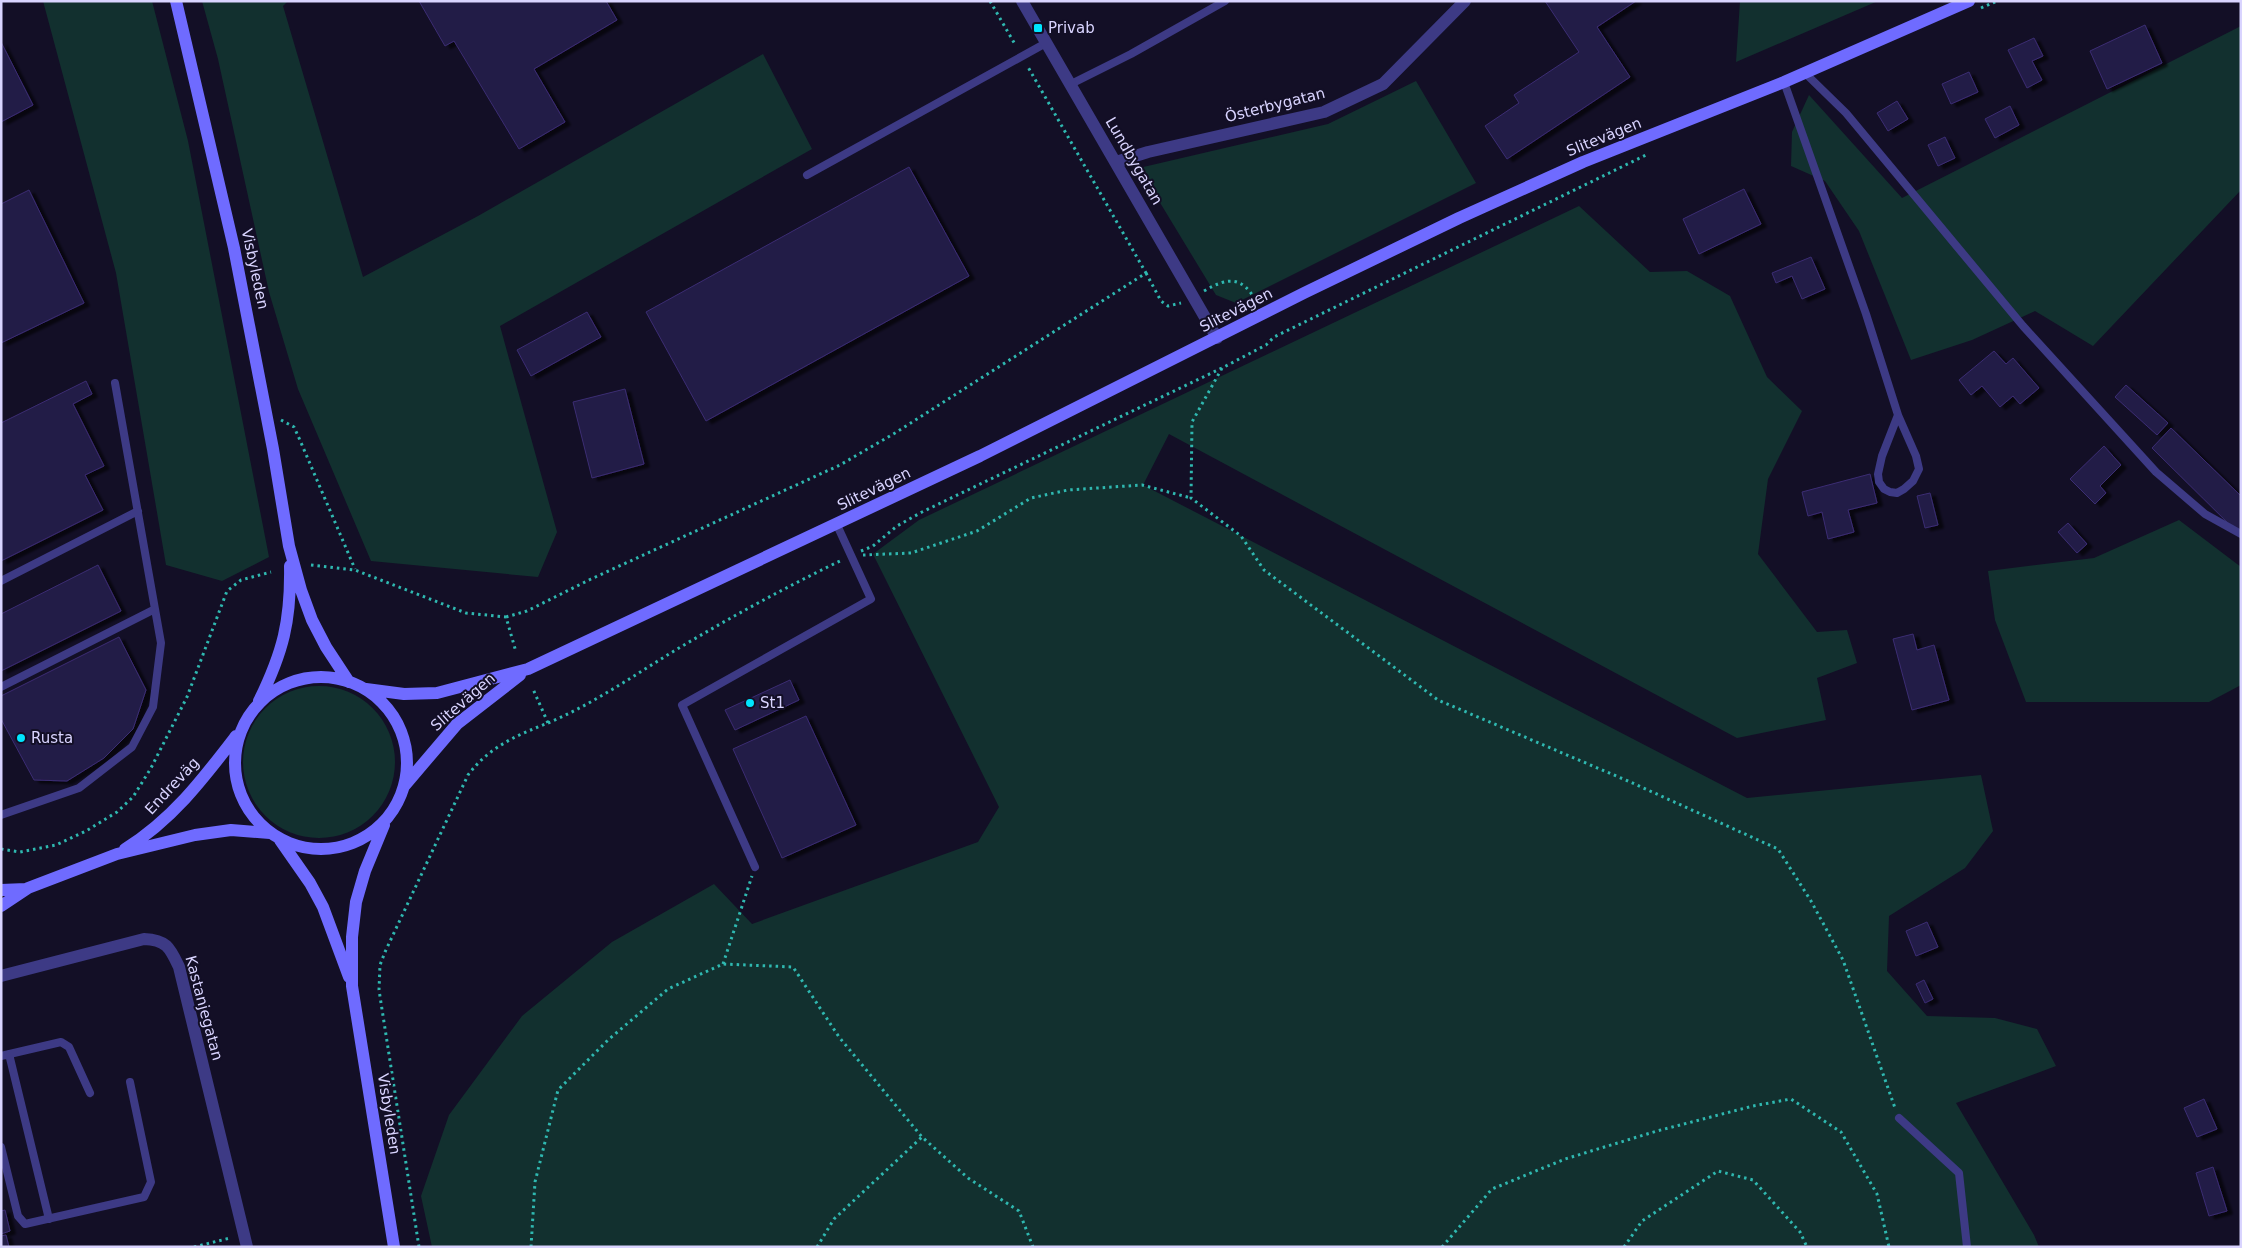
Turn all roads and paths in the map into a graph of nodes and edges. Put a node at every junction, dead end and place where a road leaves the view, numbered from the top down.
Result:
1 (176, 1) edge
2 (990, 1) edge
3 (1022, 1) edge
4 (1225, 1) edge
5 (1465, 1) edge
6 (1997, 1) edge
7 (1974, 5) edge
8 (1046, 43) junction
9 (1022, 56) junction
10 (1805, 73) junction
11 (1784, 82) junction
12 (1071, 84) junction
13 (1650, 153) dead end
14 (1116, 162) junction
15 (807, 175) dead end
16 (1216, 338) junction
17 (1222, 368) junction
18 (114, 384) dead end
19 (1898, 414) junction
20 (268, 417) junction
21 (1191, 498) junction
22 (138, 511) junction
23 (837, 525) junction
24 (2241, 534) edge
25 (289, 546) junction
26 (852, 555) junction
27 (311, 565) dead end
28 (355, 570) junction
29 (1, 581) edge
30 (155, 608) junction
31 (506, 617) junction
32 (516, 652) dead end
33 (528, 670) junction
34 (349, 682) junction
35 (1, 687) edge
36 (366, 689) junction
37 (533, 689) dead end
38 (256, 706) junction
39 (548, 723) junction
40 (241, 729) junction
41 (404, 786) junction
42 (1, 815) edge
43 (386, 820) junction
44 (274, 836) junction
45 (117, 854) junction
46 (755, 867) joint
47 (28, 888) junction
48 (1, 890) edge
49 (1, 906) edge
50 (723, 964) junction
51 (1, 976) edge
52 (352, 986) junction
53 (5, 1055) edge
54 (130, 1082) dead end
55 (90, 1093) dead end
56 (1899, 1118) joint
57 (922, 1137) junction
58 (1, 1147) edge
59 (49, 1219) junction
60 (245, 1241) edge
61 (194, 1247) edge
62 (394, 1247) edge
63 (419, 1247) edge
64 (531, 1247) edge
65 (817, 1247) edge
66 (1033, 1247) edge
67 (1442, 1247) edge
68 (1624, 1247) edge
69 (1807, 1247) edge
70 (1889, 1247) edge
71 (1967, 1247) edge

1 - 20 main road, Visbyleden
2 - 9 path
3 - 8 street, Lundbygatan
4 - 12 lane
5 - 14 street, Österbygatan
6 - 7 path
7 - 10 main road, Slitevägen
8 - 9 lane
8 - 12 street, Lundbygatan
9 - 15 lane
9 - 31 path
10 - 11 main road, Slitevägen
10 - 24 lane
11 - 16 main road, Slitevägen
11 - 19 lane
12 - 14 street, Lundbygatan
13 - 17 path
14 - 16 street, Lundbygatan
16 - 23 main road, Slitevägen
17 - 21 path
17 - 26 path
18 - 22 lane
19 - 19 lane
20 - 25 main road, Visbyleden
20 - 28 path
21 - 26 path
21 - 56 path
22 - 29 lane
22 - 30 lane
23 - 26 lane
23 - 33 main road, Slitevägen
25 - 34 main road, Visbyleden
25 - 38 main road, Visbyleden
26 - 39 path
26 - 46 lane
27 - 28 path
28 - 31 path
30 - 35 lane
30 - 42 lane
31 - 32 path
33 - 36 main road, Slitevägen
33 - 41 main road, Slitevägen
34 - 36 main road
34 - 38 main road
36 - 41 main road
37 - 39 path
38 - 40 main road
39 - 63 path
40 - 44 main road
40 - 45 main road, Endreväg
41 - 43 main road
43 - 44 main road
43 - 52 main road, Visbyleden
44 - 45 main road, Endreväg
44 - 52 main road, Visbyleden
45 - 47 main road, Endreväg
46 - 50 path
47 - 48 main road, Endreväg
47 - 49 main road, Endreväg
50 - 57 path
50 - 64 path
51 - 60 street, Kastanjegatan
52 - 62 main road, Visbyleden
53 - 55 lane
53 - 59 lane
54 - 59 lane
56 - 71 lane
57 - 65 path
57 - 66 path
58 - 59 lane
60 - 61 path
67 - 70 path
68 - 69 path

